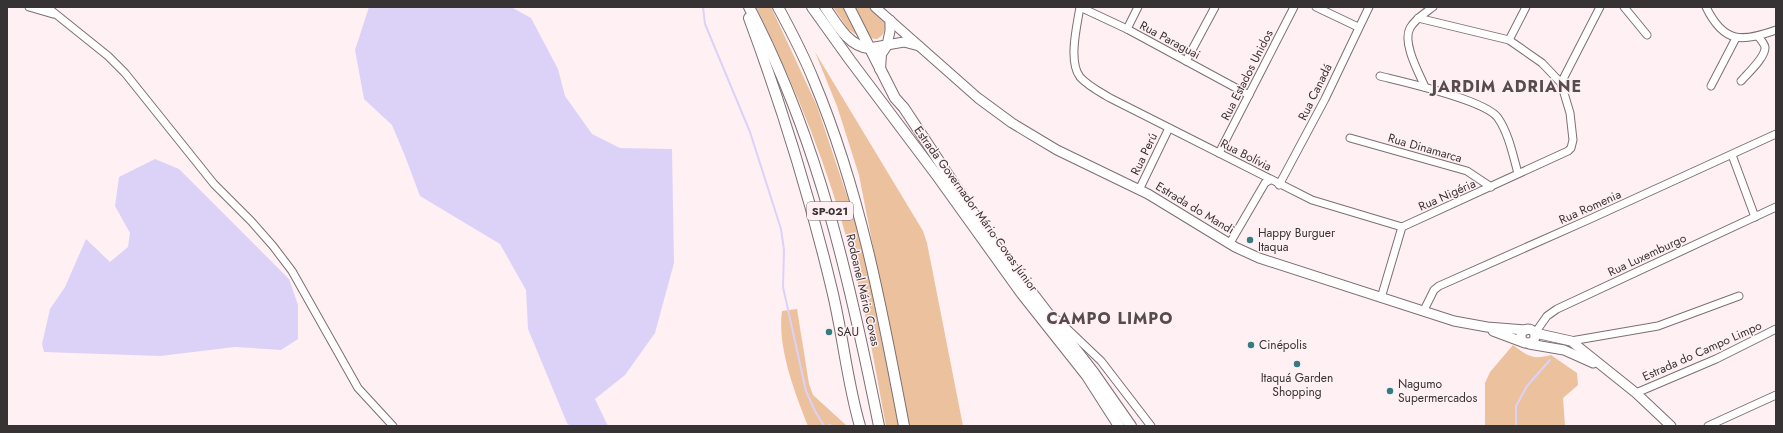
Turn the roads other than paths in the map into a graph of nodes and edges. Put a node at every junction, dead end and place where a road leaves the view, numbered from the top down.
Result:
1 (29, 7) edge
2 (47, 7) edge
3 (745, 7) edge
4 (749, 7) edge
5 (778, 7) edge
6 (812, 7) edge
7 (825, 7) edge
8 (849, 7) edge
9 (875, 7) edge
10 (1080, 7) edge
11 (1138, 7) edge
12 (1215, 7) edge
13 (1294, 7) edge
14 (1316, 7) edge
15 (1369, 7) edge
16 (1433, 7) edge
17 (1526, 7) edge
18 (1600, 7) edge
19 (1624, 7) edge
20 (1706, 7) edge
21 (56, 16) junction
22 (1418, 18) junction
23 (890, 20) junction
24 (1358, 27) junction
25 (1127, 29) junction
26 (1776, 30) edge
27 (1647, 35) dead end
28 (1758, 36) junction
29 (1736, 38) junction
30 (1509, 40) junction
31 (886, 45) junction
32 (921, 47) junction
33 (869, 48) junction
34 (1186, 61) junction
35 (880, 69) junction
36 (1380, 76) dead end
37 (1741, 81) dead end
38 (1561, 83) junction
39 (1711, 86) dead end
40 (1425, 87) junction
41 (1249, 95) junction
42 (1170, 128) junction
43 (1776, 134) edge
44 (1350, 138) dead end
45 (1219, 153) junction
46 (1732, 155) junction
47 (1518, 174) junction
48 (1270, 180) junction
49 (1280, 185) junction
50 (1491, 187) junction
51 (1139, 190) junction
52 (1776, 207) edge
53 (1755, 217) junction
54 (1402, 227) junction
55 (1230, 243) junction
56 (1027, 288) junction
57 (1739, 296) dead end
58 (1381, 298) junction
59 (1424, 310) junction
60 (1487, 327) junction
61 (1776, 329) edge
62 (1530, 331) junction
63 (1572, 341) junction
64 (1527, 343) junction
65 (1612, 373) junction
66 (1636, 393) junction
67 (1776, 395) edge
68 (393, 426) edge
69 (860, 426) edge
70 (879, 426) edge
71 (904, 426) edge
72 (1119, 426) edge
73 (1131, 426) edge
74 (1151, 426) edge
75 (1671, 426) edge
76 (1708, 426) edge

1 - 21 street
2 - 21 street
3 - 69 highway
4 - 70 highway, Rodoanel Mário Covas / SP-021
5 - 71 highway, Rodoanel Mário Covas / SP-021
6 - 72 highway, Estrada Governador Mário Covas Júnior
7 - 33 highway
8 - 33 highway, Estrada Governador Mário Covas Júnior
9 - 23 main road, Estrada do Mandi
10 - 25 street, Rua Paraguai
10 - 42 street, Rua Bolívia
11 - 25 street
12 - 34 street
13 - 41 street, Rua Estados Unidos
14 - 24 street
15 - 24 street, Rua Canadá
16 - 22 street
17 - 30 street
18 - 38 street
19 - 27 street
20 - 29 street
21 - 68 street
22 - 30 street
22 - 40 street
23 - 31 main road
23 - 32 main road, Estrada do Mandi
24 - 49 street, Rua Canadá
25 - 34 street, Rua Paraguai
26 - 28 street
28 - 29 street
28 - 37 street
29 - 39 street
30 - 38 street
31 - 32 main road, Estrada do Mandi
31 - 33 main road, Estrada do Mandi
31 - 35 highway
32 - 51 main road, Estrada do Mandi
33 - 35 highway, Estrada Governador Mário Covas Júnior
34 - 41 street, Rua Paraguai
35 - 56 highway, Estrada Governador Mário Covas Júnior
36 - 40 street
38 - 47 street, Rua Nigéria
40 - 47 street
41 - 45 street, Rua Estados Unidos
42 - 45 street, Rua Bolívia
42 - 51 street, Rua Perú
43 - 46 street, Rua Romenia
44 - 50 street, Rua Dinamarca
45 - 48 street, Rua Bolívia
46 - 53 street
46 - 59 street, Rua Romenia
47 - 50 street, Rua Nigéria
48 - 49 street, Rua Bolívia
48 - 55 street
49 - 54 street, Rua Bolívia
50 - 54 street, Rua Nigéria
51 - 55 main road, Estrada do Mandi
52 - 53 street, Rua Luxemburgo
53 - 62 street, Rua Luxemburgo
54 - 58 street
55 - 58 main road, Estrada do Mandi
56 - 73 highway, Estrada Governador Mário Covas Júnior
56 - 74 street
57 - 63 street
58 - 59 main road, Estrada do Mandi
59 - 60 main road, Estrada do Mandi
60 - 62 main road, Estrada do Mandi
60 - 64 main road, Estrada do Mandi
61 - 66 street, Estrada do Campo Limpo
62 - 63 main road, Estrada do Mandi
62 - 64 main road
63 - 65 main road, Estrada do Mandi
64 - 65 main road, Estrada do Mandi
65 - 66 main road, Estrada do Mandi
66 - 75 main road, Estrada do Mandi
67 - 76 street

